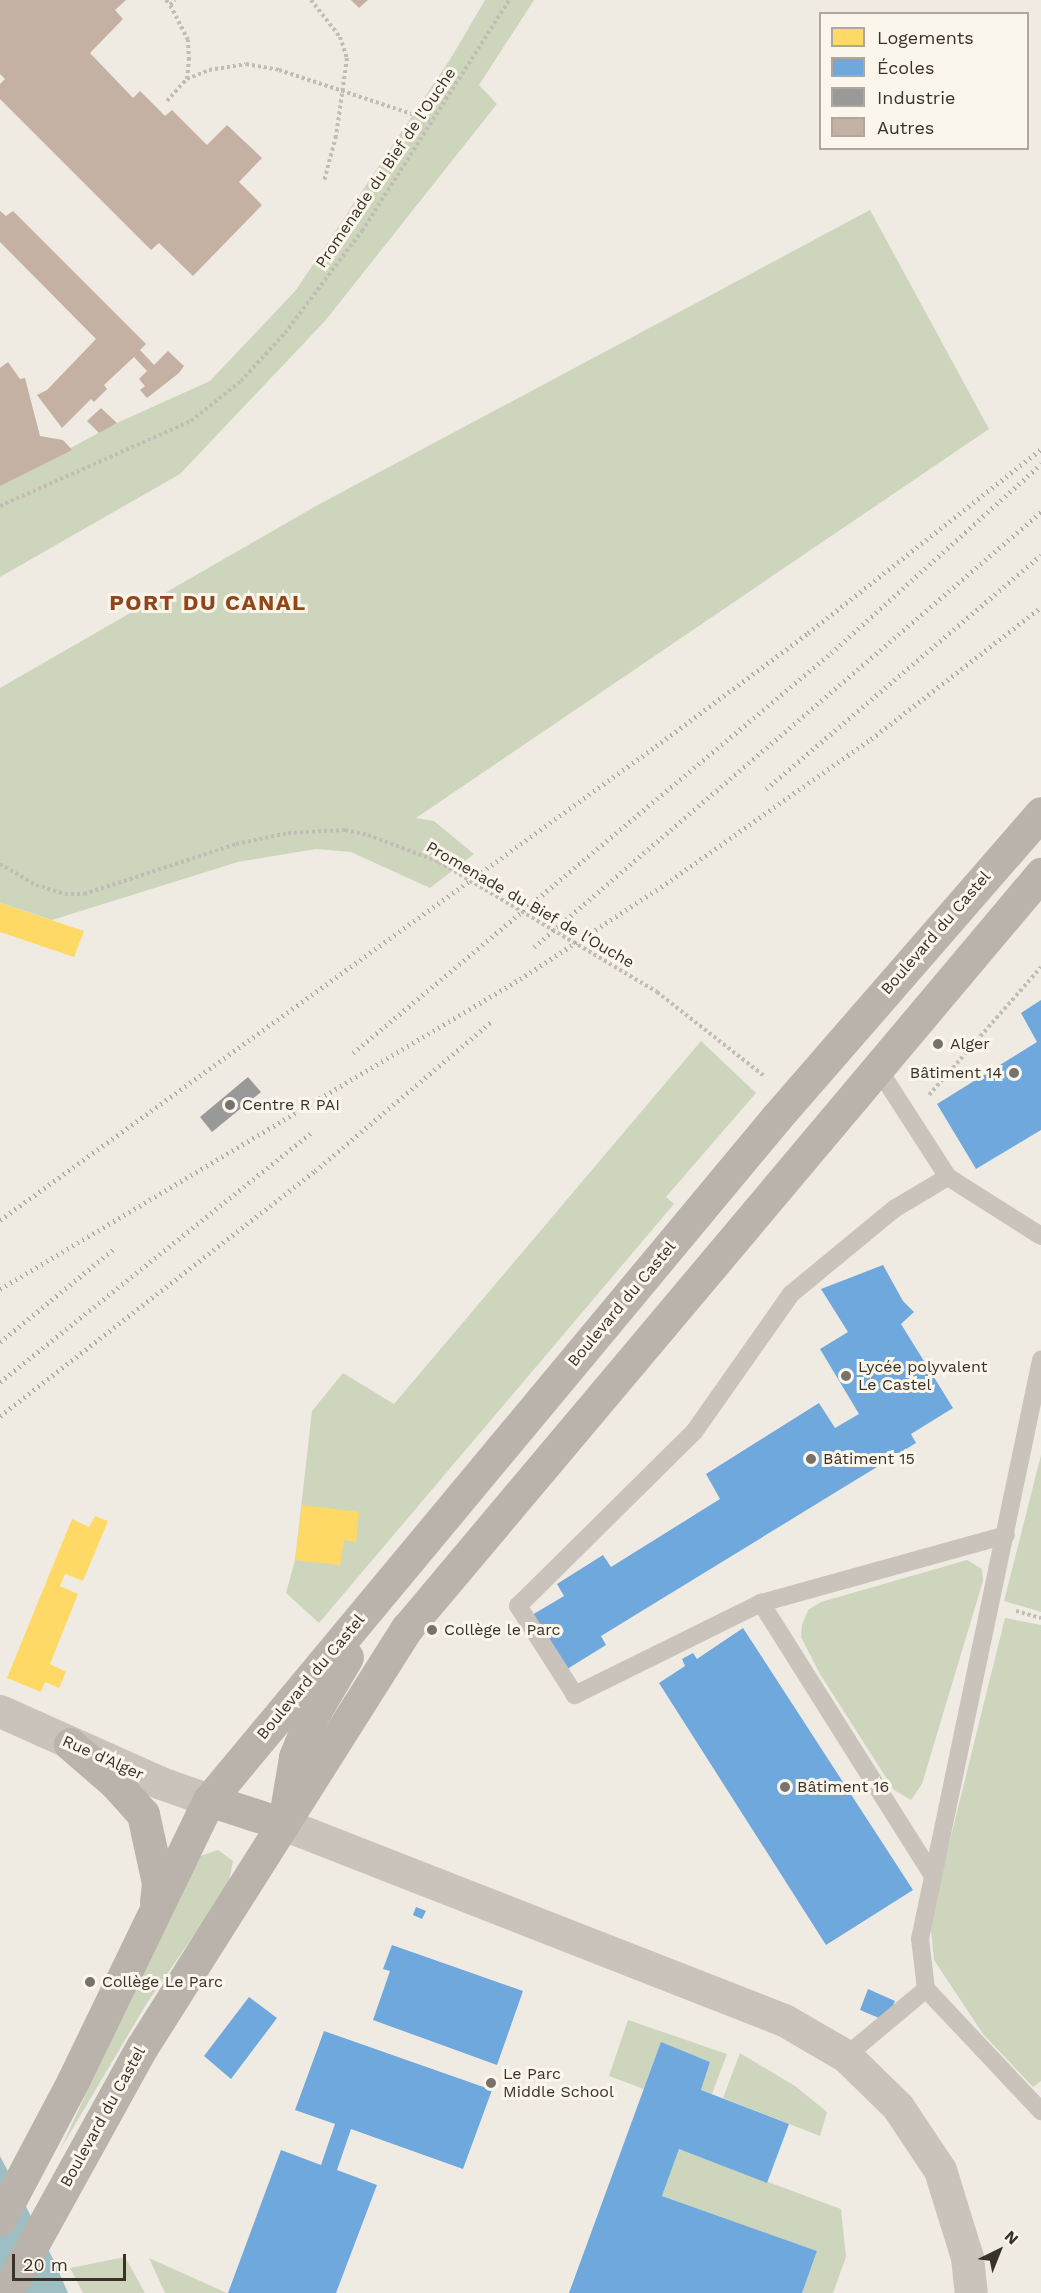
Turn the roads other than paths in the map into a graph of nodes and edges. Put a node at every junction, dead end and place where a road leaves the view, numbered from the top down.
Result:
1 (1041, 813) edge
2 (1041, 874) edge
3 (879, 1070) junction
4 (948, 1177) junction
5 (1041, 1236) edge
6 (1041, 1360) edge
7 (1006, 1535) junction
8 (388, 1588) junction
9 (761, 1603) junction
10 (0, 1711) edge
11 (70, 1744) junction
12 (209, 1800) junction
13 (283, 1824) junction
14 (933, 1876) junction
15 (156, 1907) junction
16 (926, 1989) junction
17 (846, 2056) junction
18 (1041, 2111) edge
19 (0, 2219) edge
20 (6, 2293) edge
21 (971, 2293) edge

1 - 8 main road, Boulevard du Castel
2 - 3 main road, Boulevard du Castel
3 - 4 lane
3 - 13 main road, Boulevard du Castel
4 - 5 lane
4 - 9 lane
6 - 7 lane
7 - 9 lane
7 - 14 lane
8 - 12 main road, Boulevard du Castel
8 - 13 main road
9 - 14 lane
10 - 11 street, Rue d'Alger
11 - 12 street, Rue d'Alger
11 - 15 main road
12 - 13 main road
12 - 15 main road, Boulevard du Castel
13 - 17 street
13 - 20 main road, Boulevard du Castel
14 - 16 lane
15 - 19 main road, Boulevard du Castel
16 - 17 lane
16 - 18 lane
17 - 21 street

